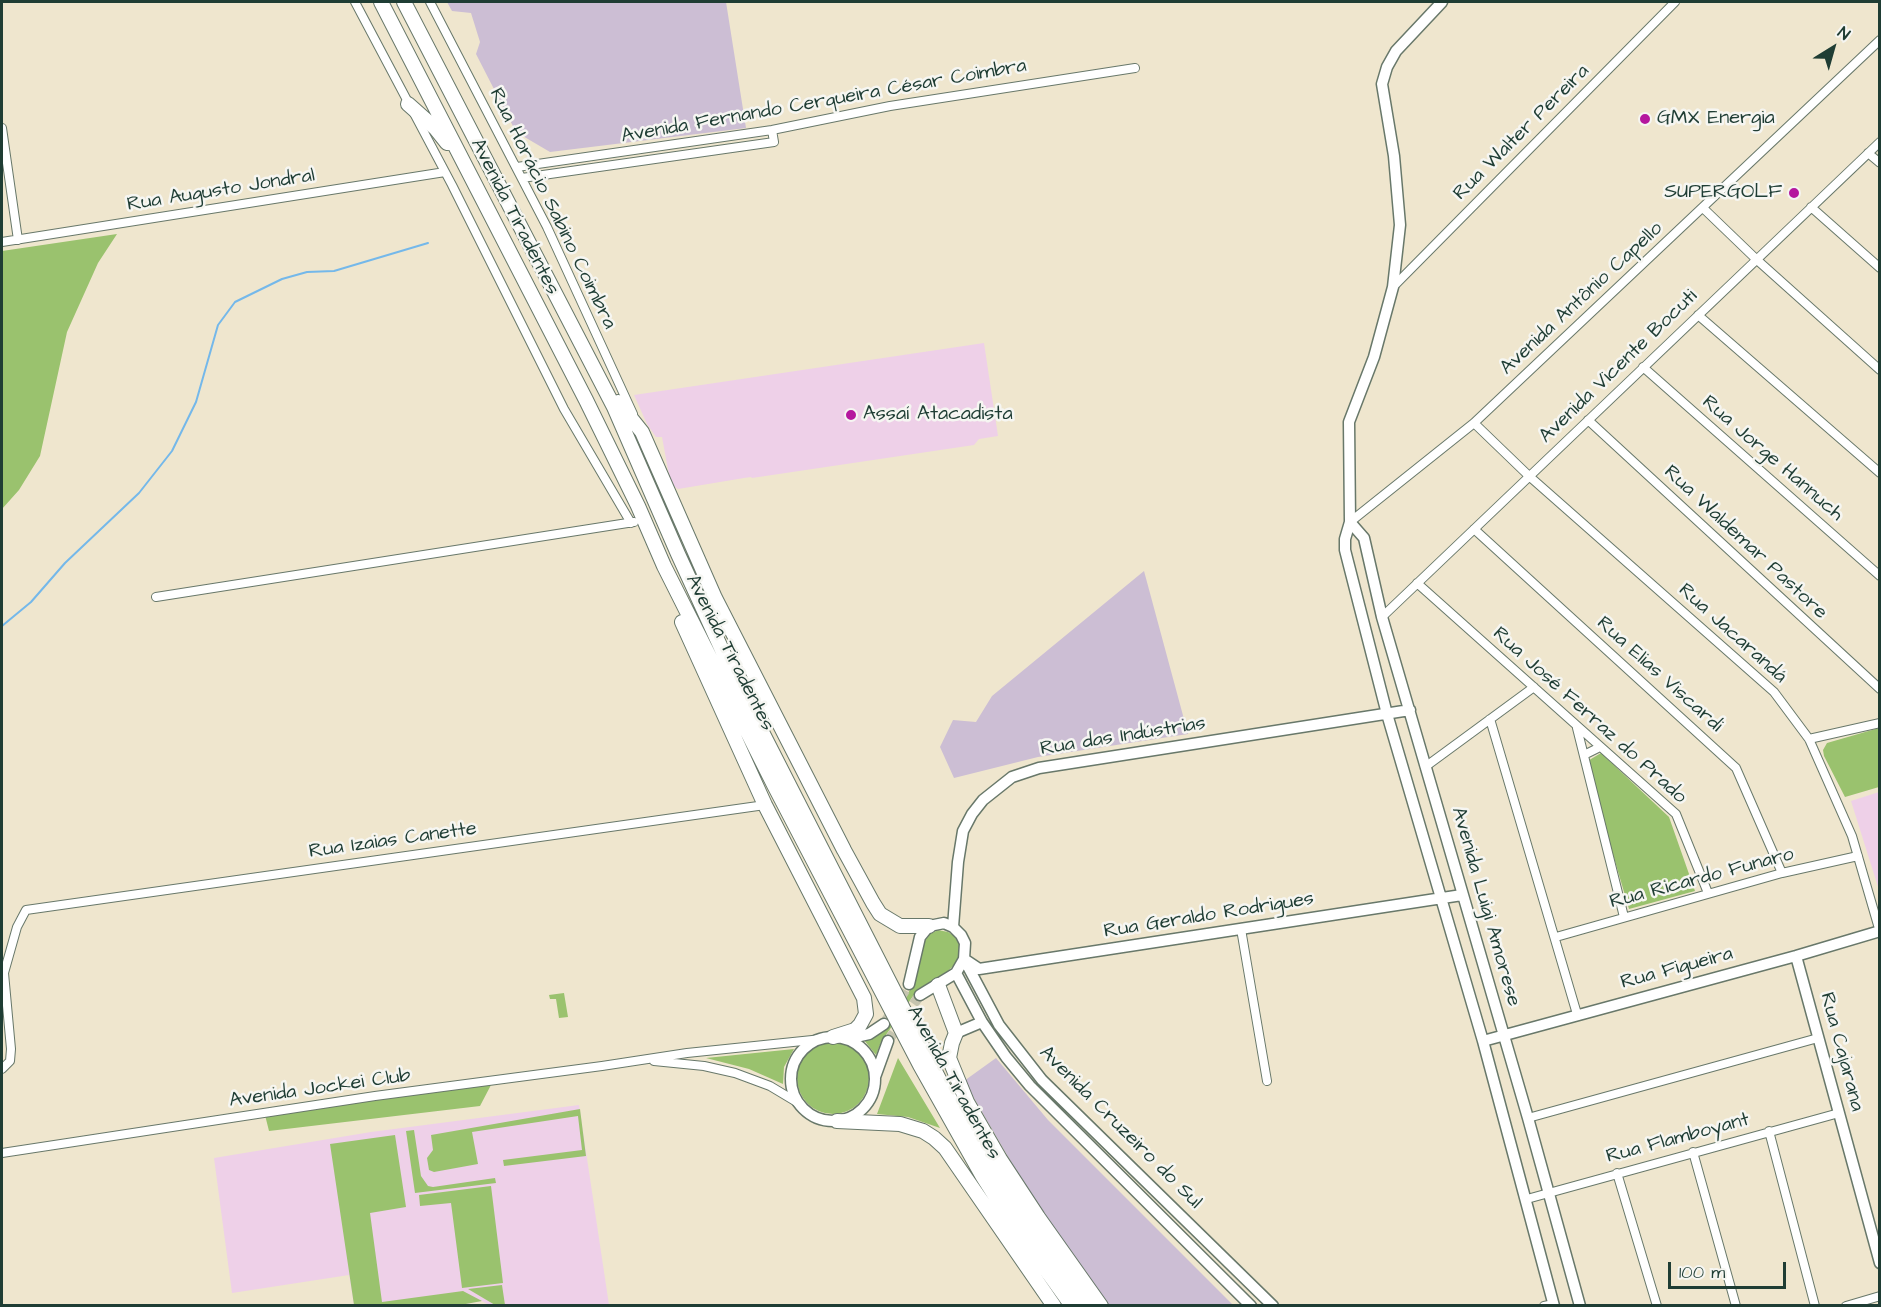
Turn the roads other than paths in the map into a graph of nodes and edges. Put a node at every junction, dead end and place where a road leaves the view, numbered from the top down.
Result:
1 (355, 2) edge
2 (381, 2) edge
3 (404, 2) edge
4 (430, 2) edge
5 (1442, 2) edge
6 (1675, 2) edge
7 (1880, 40) edge
8 (1135, 68) dead end
9 (408, 104) junction
10 (2, 128) edge
11 (772, 130) junction
12 (1880, 142) edge
13 (1868, 153) junction
14 (1880, 163) edge
15 (517, 167) junction
16 (445, 172) junction
17 (522, 178) junction
18 (478, 189) junction
19 (1811, 207) junction
20 (1703, 208) junction
21 (18, 240) junction
22 (2, 242) edge
23 (1756, 260) junction
24 (1880, 268) edge
25 (1393, 287) junction
26 (1698, 315) junction
27 (1643, 367) junction
28 (1880, 370) edge
29 (599, 380) junction
30 (1588, 420) junction
31 (1474, 423) junction
32 (642, 432) junction
33 (1880, 473) edge
34 (1529, 476) junction
35 (638, 522) junction
36 (1350, 522) junction
37 (1474, 529) junction
38 (664, 566) junction
39 (1880, 576) edge
40 (1417, 583) junction
41 (156, 597) dead end
42 (715, 598) junction
43 (1382, 617) junction
44 (739, 687) junction
45 (1534, 687) junction
46 (1880, 689) edge
47 (1410, 710) junction
48 (1387, 714) junction
49 (1490, 719) junction
50 (1880, 723) edge
51 (1577, 727) junction
52 (1809, 739) junction
53 (1600, 747) junction
54 (1584, 755) junction
55 (1425, 767) junction
56 (765, 805) junction
57 (1858, 856) junction
58 (1782, 873) junction
59 (1708, 894) junction
60 (1462, 896) junction
61 (1443, 898) junction
62 (1624, 917) junction
63 (929, 926) junction
64 (953, 927) junction
65 (1240, 929) junction
66 (1879, 931) edge
67 (1556, 938) junction
68 (1796, 956) junction
69 (964, 959) junction
70 (956, 973) junction
71 (909, 984) tunnel mouth
72 (938, 985) junction
73 (920, 995) tunnel mouth
74 (1577, 1014) junction
75 (982, 1022) junction
76 (884, 1024) tunnel mouth
77 (956, 1033) junction
78 (1503, 1035) junction
79 (834, 1038) junction
80 (1818, 1038) junction
81 (888, 1041) tunnel mouth
82 (1483, 1041) junction
83 (644, 1060) junction
84 (2, 1069) edge
85 (875, 1077) junction
86 (1267, 1081) dead end
87 (1050, 1088) junction
88 (1035, 1092) junction
89 (800, 1104) junction
90 (1839, 1113) junction
91 (1528, 1118) junction
92 (837, 1121) junction
93 (1769, 1131) junction
94 (1693, 1152) junction
95 (2, 1153) edge
96 (1617, 1173) junction
97 (1547, 1192) junction
98 (1527, 1199) junction
99 (1880, 1263) edge
100 (1880, 1296) edge
101 (1054, 1305) edge
102 (1072, 1305) edge
103 (1086, 1305) edge
104 (1101, 1305) edge
105 (1251, 1305) edge
106 (1273, 1305) edge
107 (1551, 1305) edge
108 (1580, 1305) edge
109 (1657, 1305) edge
110 (1736, 1305) edge
111 (1815, 1305) edge
112 (1846, 1305) edge

1 - 9 street
2 - 18 highway, Avenida Tiradentes
3 - 29 highway, Avenida Tiradentes
4 - 15 street, Rua Horácio Sabino Coimbra
5 - 25 street, Avenida Luigi Amorese
6 - 25 street, Rua Walter Pereira
7 - 20 street, Avenida Antônio Capello
8 - 11 street, Avenida Fernando Cerqueira César Coimbra
9 - 16 street
9 - 18 highway
10 - 21 street
11 - 15 street, Avenida Fernando Cerqueira César Coimbra
11 - 17 street
12 - 13 street, Avenida Vicente Bocuti
13 - 14 street
13 - 19 street, Avenida Vicente Bocuti
15 - 17 street, Rua Horácio Sabino Coimbra
16 - 21 street, Rua Augusto Jondral
16 - 35 street
17 - 32 street, Rua Horácio Sabino Coimbra
18 - 35 highway, Avenida Tiradentes
19 - 23 street, Avenida Vicente Bocuti
19 - 24 street
20 - 23 street
20 - 31 street, Avenida Antônio Capello
21 - 22 street, Rua Augusto Jondral
23 - 26 street, Avenida Vicente Bocuti
23 - 28 street
25 - 36 street, Avenida Luigi Amorese
26 - 27 street, Avenida Vicente Bocuti
26 - 33 street
27 - 30 street, Avenida Vicente Bocuti
27 - 39 street, Rua Jorge Hannuch
29 - 32 highway
29 - 44 highway, Avenida Tiradentes
30 - 34 street, Avenida Vicente Bocuti
30 - 46 street, Rua Waldemar Pastore
31 - 34 street, Rua Jacarandá
31 - 36 street, Avenida Antônio Capello
32 - 42 highway
34 - 37 street, Avenida Vicente Bocuti
34 - 52 street, Rua Jacarandá
35 - 38 highway, Avenida Tiradentes
35 - 41 street
36 - 43 street, Avenida Luigi Amorese
36 - 48 street, Avenida Luigi Amorese
37 - 40 street, Avenida Vicente Bocuti
37 - 58 street, Rua Elias Viscardi
38 - 56 highway
38 - 102 highway, Avenida Tiradentes
40 - 43 street, Avenida Vicente Bocuti
40 - 45 street, Rua José Ferraz do Prado
42 - 44 highway
42 - 63 highway
43 - 47 street, Avenida Luigi Amorese
44 - 103 highway, Avenida Tiradentes
45 - 49 street
45 - 51 street, Rua José Ferraz do Prado
47 - 48 street, Rua das Indústrias
47 - 55 street, Avenida Luigi Amorese
48 - 61 street, Avenida Luigi Amorese
48 - 64 street, Rua das Indústrias
49 - 55 street
49 - 67 street
50 - 52 street
51 - 53 street, Rua José Ferraz do Prado
51 - 54 street
52 - 57 street, Rua Jacarandá
53 - 54 street
53 - 59 street, Rua José Ferraz do Prado
54 - 62 street
55 - 60 street, Avenida Luigi Amorese
56 - 79 highway
56 - 84 street, Rua Izaias Canette
57 - 58 street, Rua Ricardo Funaro
57 - 66 street, Rua Jacarandá
58 - 59 street, Rua Ricardo Funaro
59 - 62 street, Rua Ricardo Funaro
60 - 61 street, Rua Geraldo Rodrigues
60 - 78 street, Avenida Luigi Amorese
61 - 65 street, Rua Geraldo Rodrigues
61 - 82 street, Avenida Luigi Amorese
62 - 67 street, Rua Ricardo Funaro
63 - 64 street
63 - 71 street
64 - 69 street, Avenida Cruzeiro do Sul
65 - 69 street, Rua Geraldo Rodrigues
65 - 86 street
66 - 68 street, Rua Figueira
67 - 74 street
68 - 74 street, Rua Figueira
68 - 80 street, Rua Cajarana
69 - 70 street
69 - 87 street, Avenida Cruzeiro do Sul
70 - 72 street
70 - 75 street, Avenida Cruzeiro do Sul
72 - 73 street
72 - 77 highway
74 - 78 street, Rua Figueira
75 - 77 street
75 - 88 street, Avenida Cruzeiro do Sul
76 - 79 street
77 - 104 highway
78 - 82 street, Rua Figueira
78 - 91 street, Avenida Luigi Amorese
79 - 83 street, Avenida Jockei Club
79 - 85 street
79 - 89 street
80 - 90 street, Rua Cajarana
80 - 91 street
81 - 85 street
82 - 98 street, Avenida Luigi Amorese
83 - 89 street, Avenida Jockei Club
83 - 95 street, Avenida Jockei Club
85 - 92 street
87 - 88 street
87 - 106 street, Avenida Cruzeiro do Sul
88 - 105 street, Avenida Cruzeiro do Sul
89 - 92 street
90 - 93 street, Rua Flamboyant
90 - 99 street, Rua Cajarana
91 - 97 street, Avenida Luigi Amorese
92 - 101 highway
93 - 94 street, Rua Flamboyant
93 - 111 street
94 - 96 street, Rua Flamboyant
94 - 110 street
96 - 97 street, Rua Flamboyant
96 - 109 street
97 - 98 street, Rua Flamboyant
97 - 108 street, Avenida Luigi Amorese
98 - 107 street, Avenida Luigi Amorese
100 - 112 street

